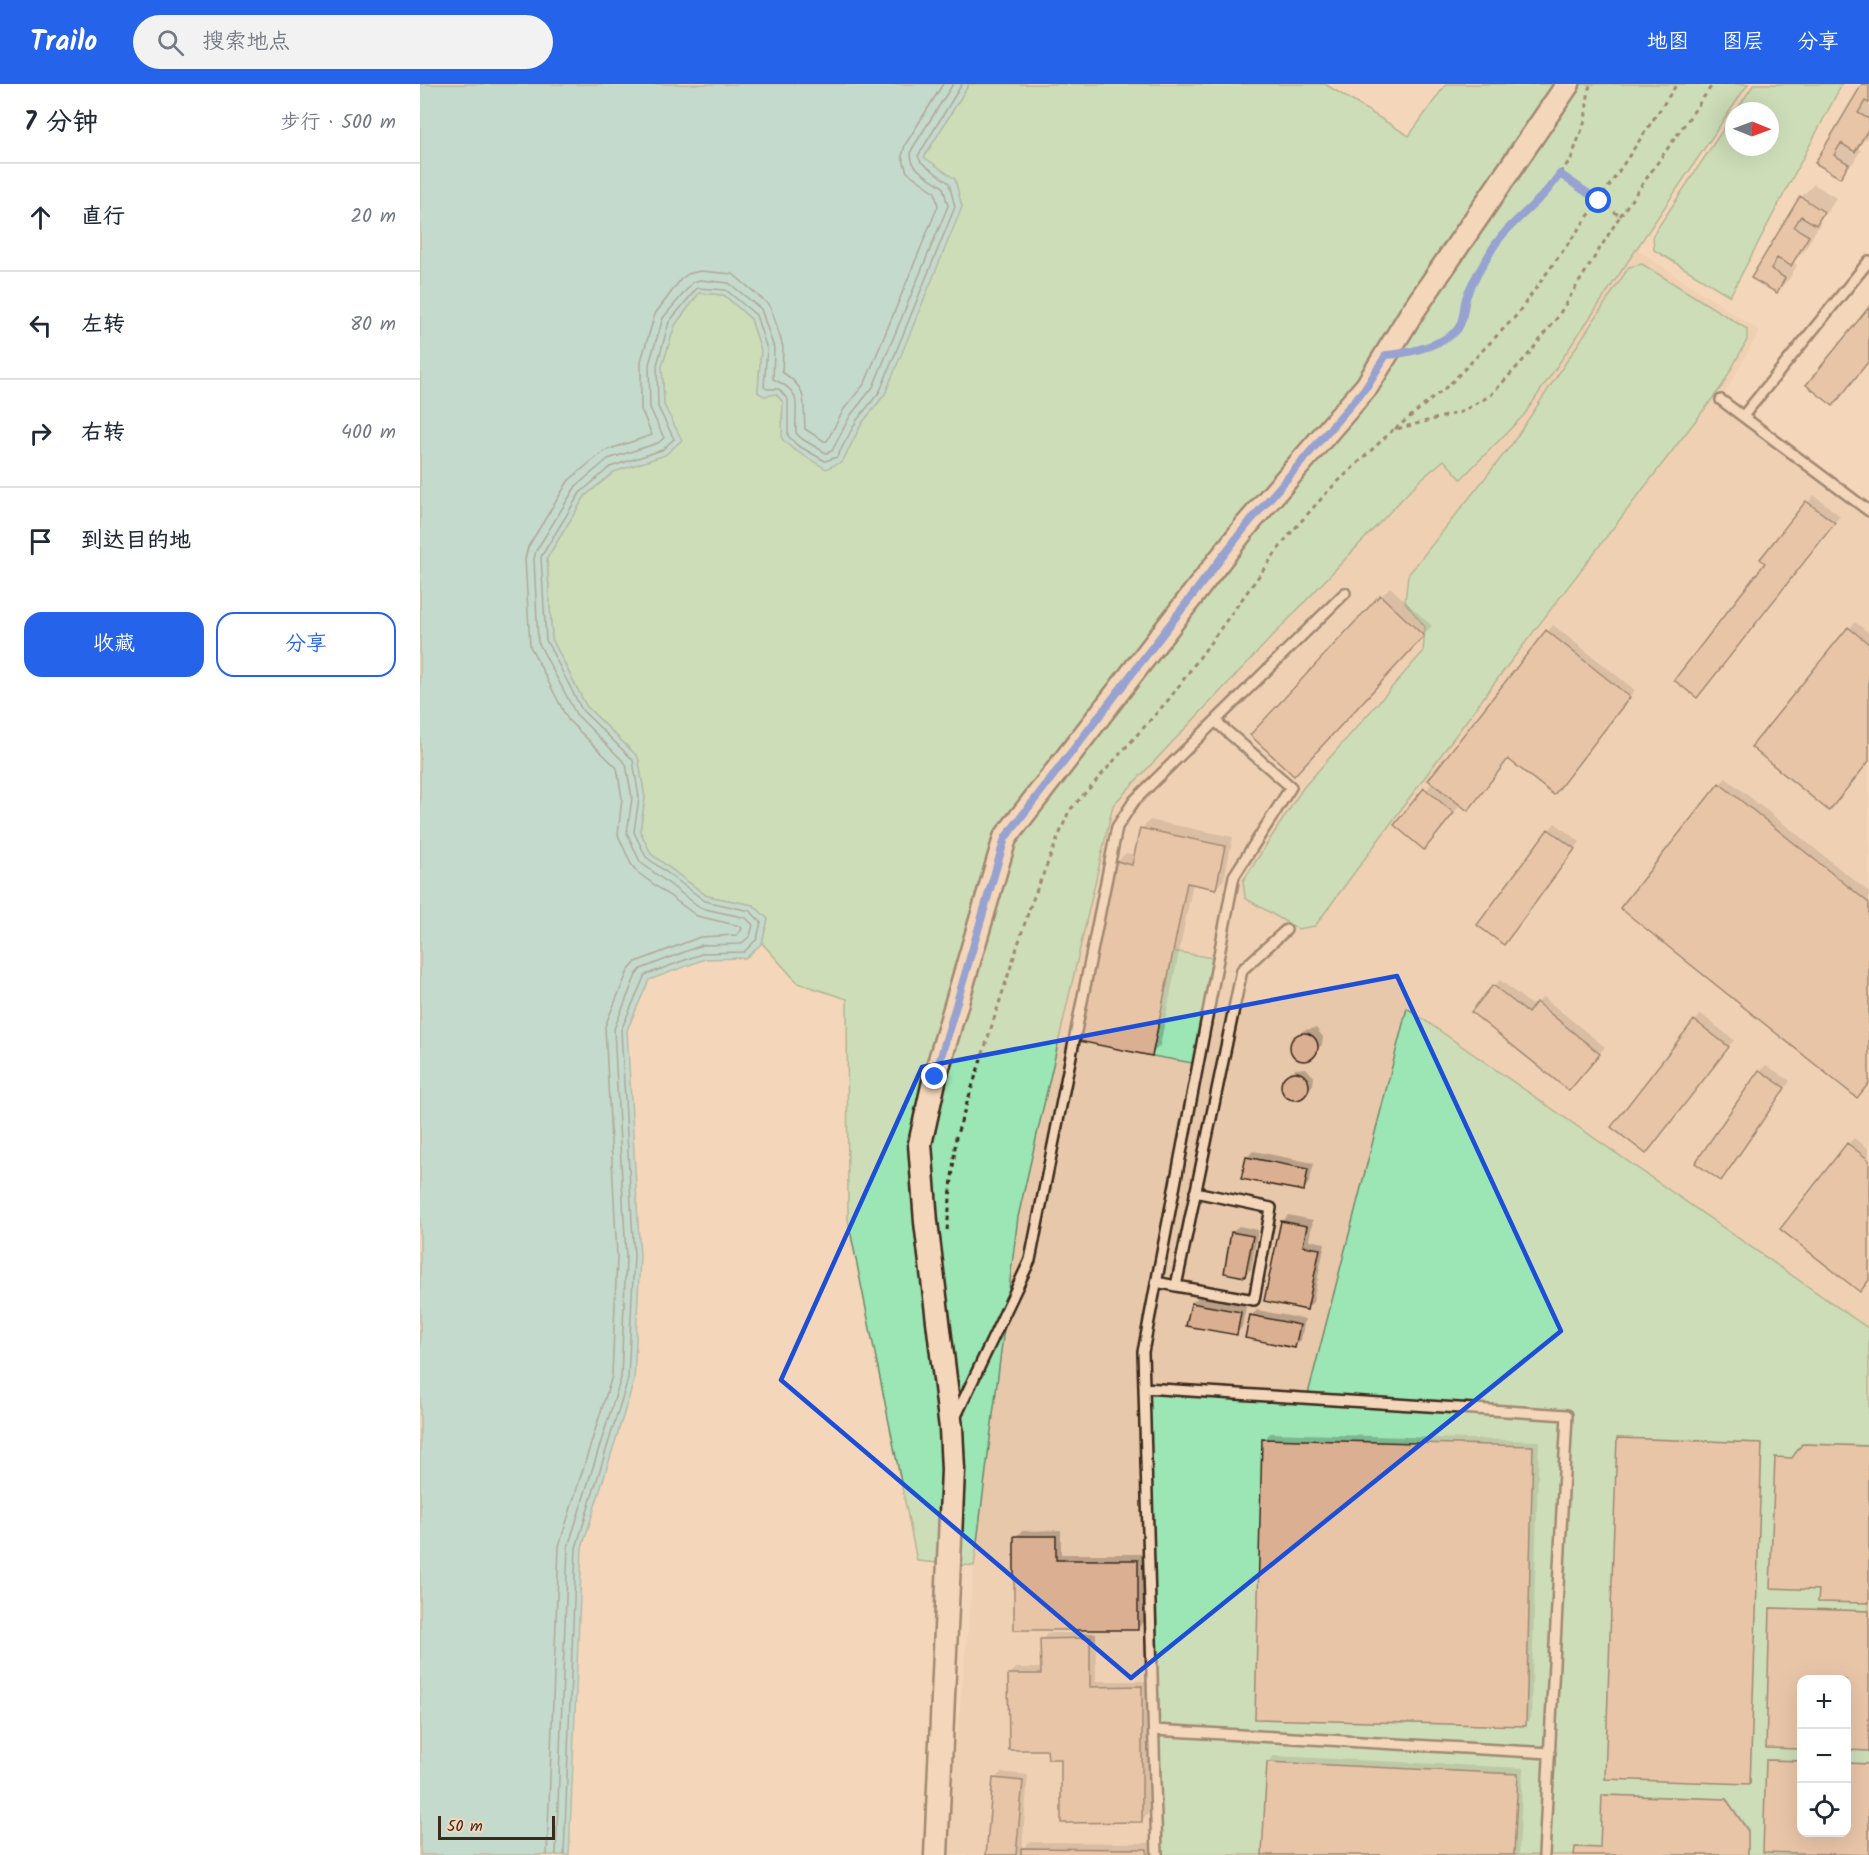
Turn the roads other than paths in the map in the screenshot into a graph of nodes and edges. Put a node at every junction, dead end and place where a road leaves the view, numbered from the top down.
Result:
1 (1568, 84) edge
2 (1869, 261) edge
3 (1721, 400) dead end
4 (1743, 416) dead end
5 (1869, 511) edge
6 (1345, 593) dead end
7 (1215, 722) junction
8 (1286, 930) dead end
9 (1195, 1192) junction
10 (1156, 1282) junction
11 (1176, 1286) junction
12 (1144, 1388) junction
13 (951, 1428) junction
14 (1154, 1730) junction
15 (1550, 1753) junction
16 (936, 1855) edge
17 (1157, 1855) edge
18 (1544, 1855) edge

1 - 13 street
2 - 4 lane
3 - 5 lane
6 - 7 lane
7 - 10 lane
7 - 13 lane
8 - 9 lane
9 - 11 lane
9 - 11 lane
10 - 11 lane
10 - 12 lane
12 - 14 lane
12 - 15 lane
13 - 16 street
14 - 15 lane
14 - 17 lane
15 - 18 lane

